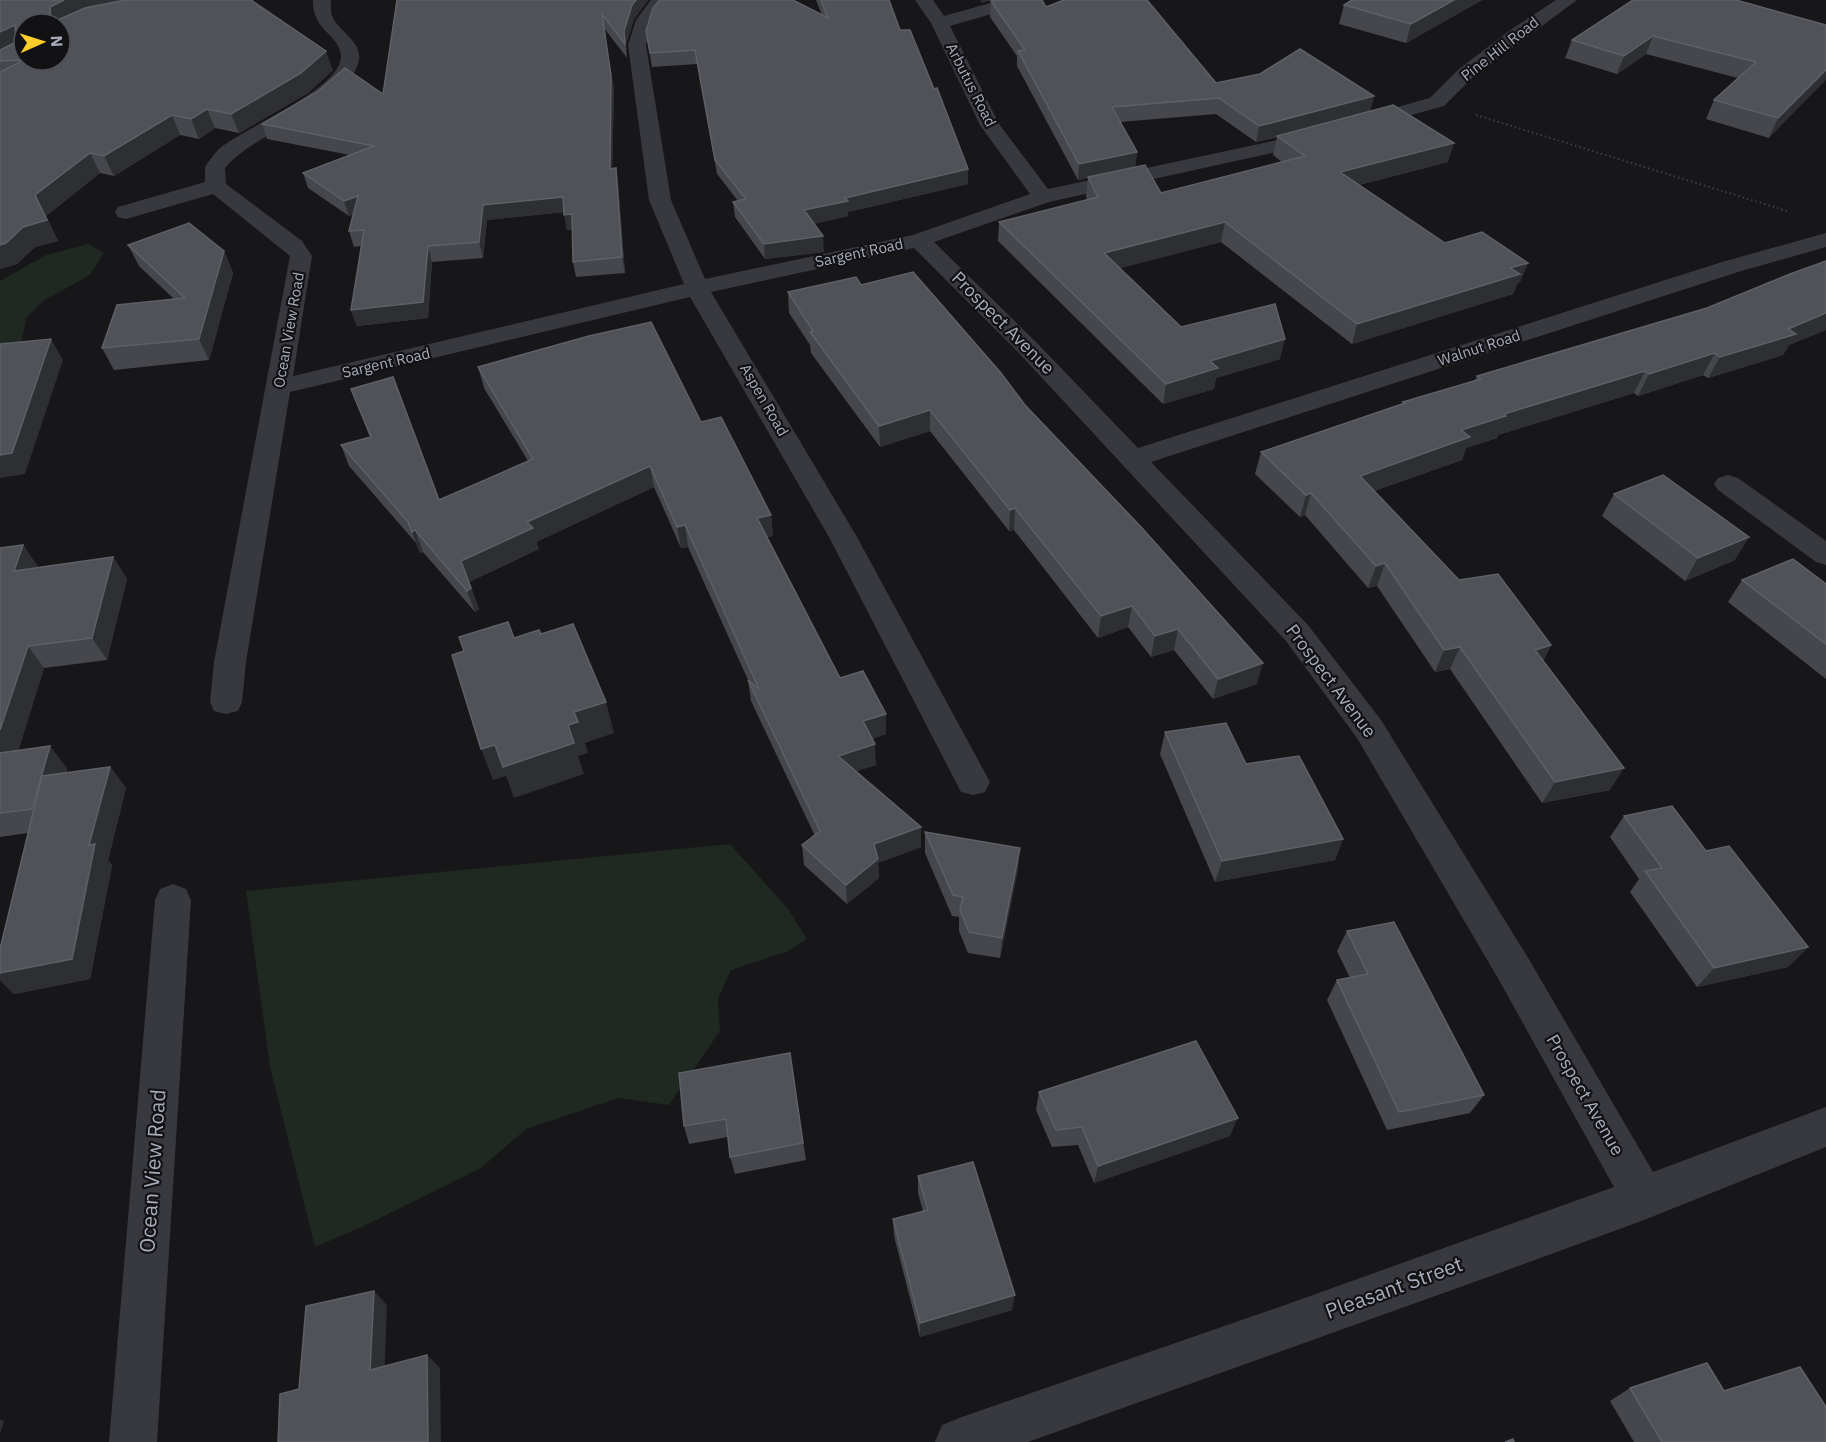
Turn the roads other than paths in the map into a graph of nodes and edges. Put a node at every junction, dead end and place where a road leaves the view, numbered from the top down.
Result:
1 (322, 0) edge
2 (662, 0) edge
3 (924, 0) edge
4 (1020, 0) edge
5 (1568, 0) edge
6 (940, 23) junction
7 (1435, 103) joint
8 (216, 186) junction
9 (1043, 197) junction
10 (126, 212) dead end
11 (919, 240) junction
12 (1826, 240) edge
13 (697, 288) junction
14 (279, 387) junction
15 (1134, 458) junction
16 (1728, 484) dead end
17 (1826, 555) edge
18 (226, 702) dead end
19 (973, 782) dead end
20 (173, 900) dead end
21 (1826, 1127) edge
22 (1644, 1198) junction
23 (132, 1442) edge
24 (959, 1442) edge

1 - 8 street
2 - 13 street, Aspen Road
3 - 6 street, Arbutus Road
4 - 6 street
5 - 7 street, Pine Hill Road
6 - 9 street, Arbutus Road
7 - 9 street, Sargent Road
8 - 10 street
8 - 14 street, Ocean View Road
9 - 11 street, Sargent Road
11 - 13 street, Sargent Road
11 - 15 street, Prospect Avenue
12 - 15 street, Walnut Road
13 - 14 street, Sargent Road
13 - 19 street, Aspen Road
14 - 18 street, Ocean View Road
15 - 22 street, Prospect Avenue
16 - 17 street
20 - 23 street, Ocean View Road
21 - 22 street, Pleasant Street
22 - 24 street, Pleasant Street

